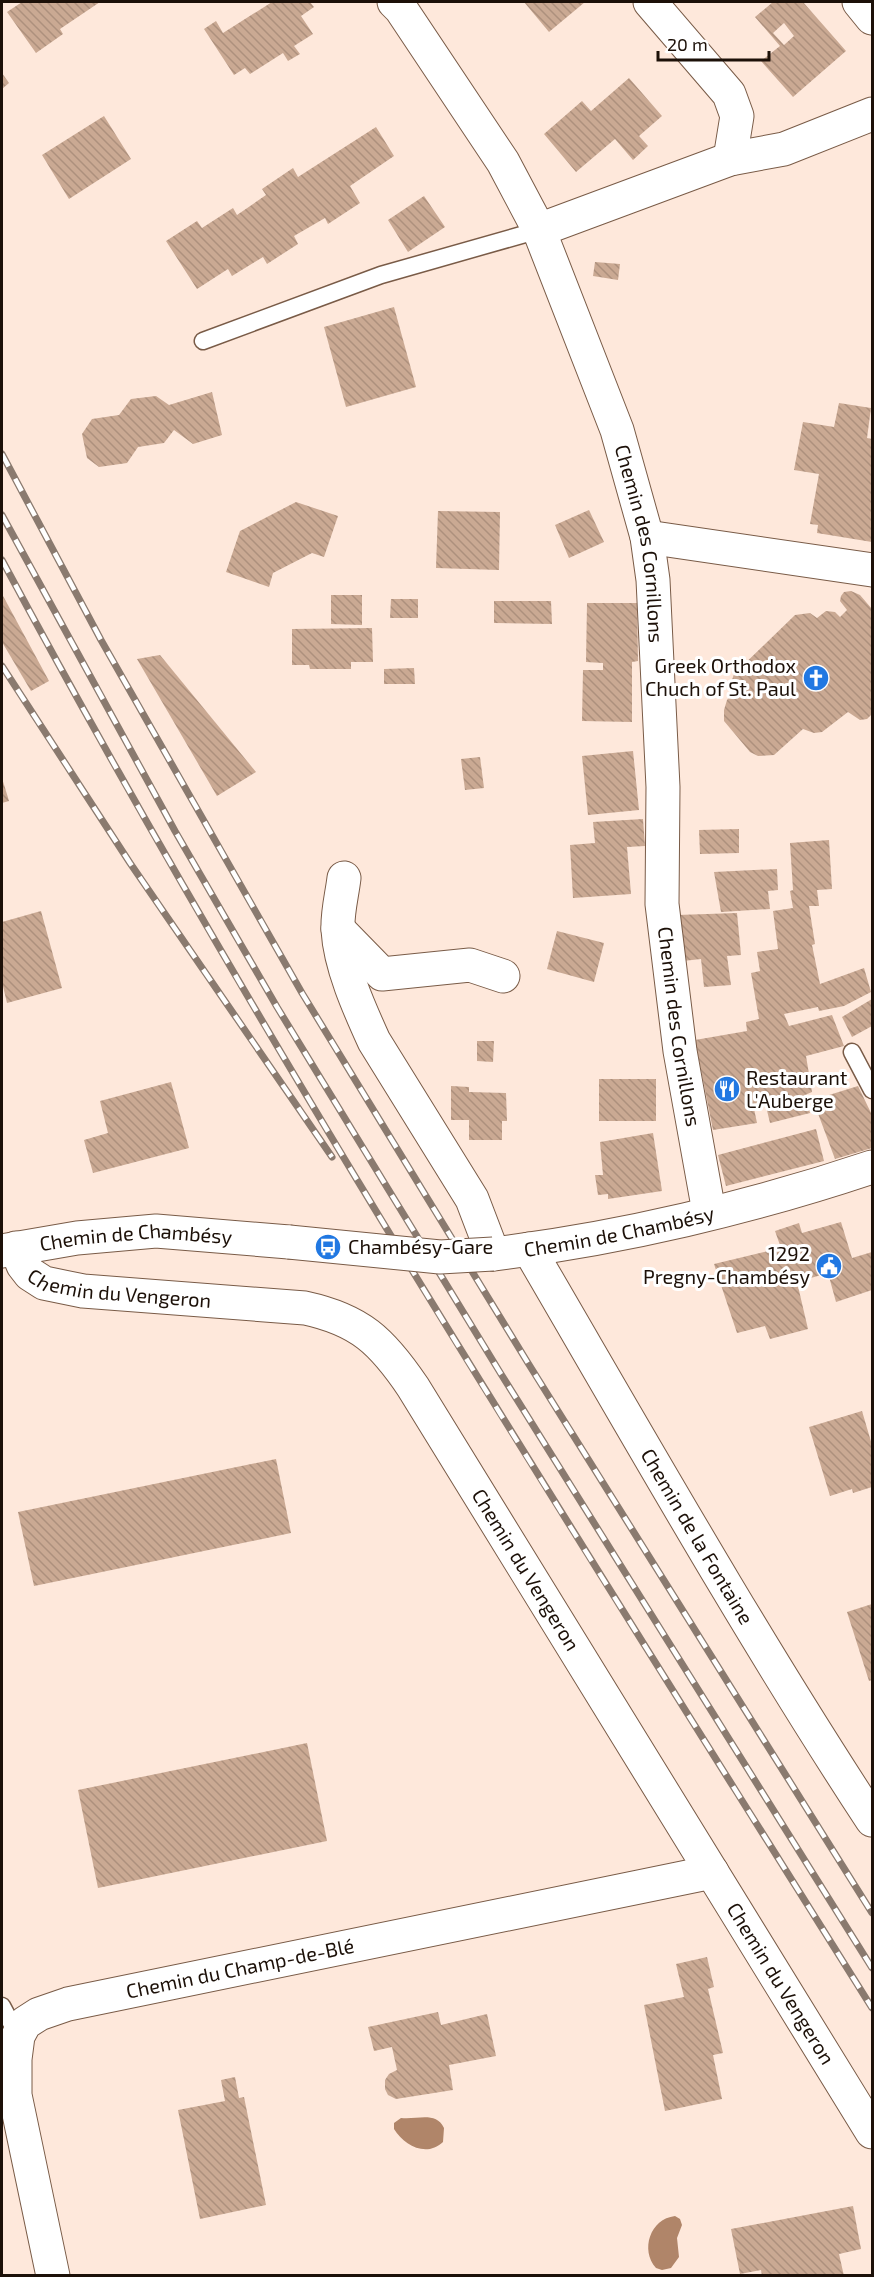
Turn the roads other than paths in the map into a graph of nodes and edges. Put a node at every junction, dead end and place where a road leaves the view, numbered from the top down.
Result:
1 (394, 2) edge
2 (650, 2) edge
3 (859, 2) edge
4 (873, 18) edge
5 (873, 114) edge
6 (730, 159) junction
7 (539, 230) junction
8 (203, 341) dead end
9 (647, 537) junction
10 (873, 570) edge
11 (344, 878) dead end
12 (338, 929) junction
13 (503, 976) dead end
14 (852, 1052) dead end
15 (873, 1090) edge
16 (873, 1167) edge
17 (710, 1212) junction
18 (9, 1249) edge
19 (529, 1249) junction
20 (493, 1254) junction
21 (873, 1820) edge
22 (712, 1872) junction
23 (2, 2006) edge
24 (18, 2036) junction
25 (873, 2132) edge
26 (53, 2276) edge

1 - 7 street, Chemin des Cornillons
2 - 6 street
3 - 4 street
5 - 6 street
6 - 7 street
7 - 8 lane
7 - 9 street, Chemin des Cornillons
9 - 10 street
9 - 17 street, Chemin des Cornillons
11 - 12 street
12 - 13 street
12 - 20 street
14 - 15 lane
16 - 17 street, Chemin de Chambésy
17 - 19 street, Chemin de Chambésy
18 - 20 street, Chemin de Chambésy, bridge
18 - 22 street, Chemin du Vengeron
19 - 20 street, Chemin de Chambésy
19 - 21 street, Chemin de la Fontaine
22 - 24 street, Chemin du Champ-de-Blé
22 - 25 street, Chemin du Vengeron
23 - 24 lane
24 - 26 street

